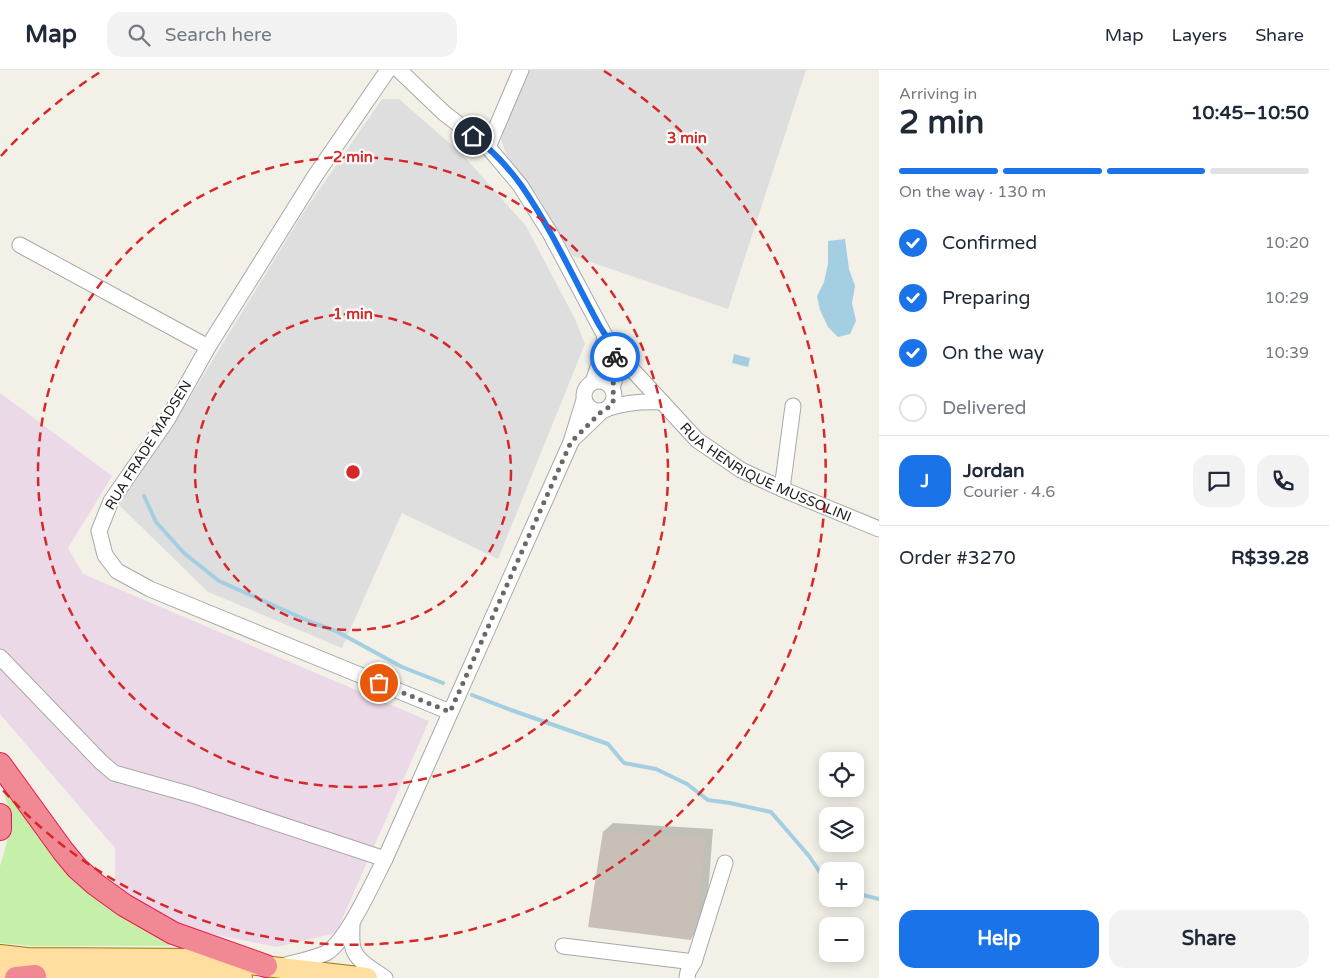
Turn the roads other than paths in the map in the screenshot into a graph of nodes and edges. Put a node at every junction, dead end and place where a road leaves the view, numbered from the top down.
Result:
1 (388, 70) edge
2 (399, 70) edge
3 (522, 70) edge
4 (488, 147) junction
5 (20, 245) dead end
6 (605, 336) junction
7 (208, 347) junction
8 (616, 352) junction
9 (614, 381) junction
10 (593, 382) junction
11 (645, 382) junction
12 (584, 400) junction
13 (662, 402) junction
14 (793, 406) dead end
15 (606, 409) junction
16 (571, 442) junction
17 (782, 489) junction
18 (879, 529) edge
19 (0, 657) edge
20 (450, 712) junction
21 (0, 764) edge
22 (0, 815) edge
23 (0, 829) edge
24 (385, 859) junction
25 (725, 864) dead end
26 (352, 924) junction
27 (563, 946) dead end
28 (0, 955) edge
29 (694, 962) junction
30 (272, 967) junction
31 (0, 975) edge
32 (25, 977) edge
33 (90, 977) edge
34 (242, 978) edge
35 (367, 978) edge
36 (385, 978) edge
37 (688, 978) edge

1 - 7 street, RUA FRADE MADSEN
2 - 4 street, RUA HENRIQUE MUSSOLINI
3 - 4 street
4 - 6 street, RUA HENRIQUE MUSSOLINI
5 - 7 street
6 - 8 street, RUA HENRIQUE MUSSOLINI
6 - 10 street
7 - 20 street, RUA FRADE MADSEN
8 - 9 street
8 - 11 street, RUA HENRIQUE MUSSOLINI
9 - 10 street
9 - 11 street
9 - 15 street
10 - 12 street
11 - 13 street, RUA HENRIQUE MUSSOLINI
12 - 15 street
12 - 16 street
13 - 15 street
13 - 17 street, RUA HENRIQUE MUSSOLINI
14 - 17 street
15 - 16 street
16 - 20 street
17 - 18 street, RUA HENRIQUE MUSSOLINI
19 - 24 street
20 - 24 street
21 - 30 highway
22 - 23 highway
24 - 26 street
25 - 29 street
26 - 30 street
26 - 36 street
27 - 29 street
28 - 30 main road
29 - 37 street
30 - 35 main road
31 - 32 main road
32 - 33 main road
33 - 34 main road

